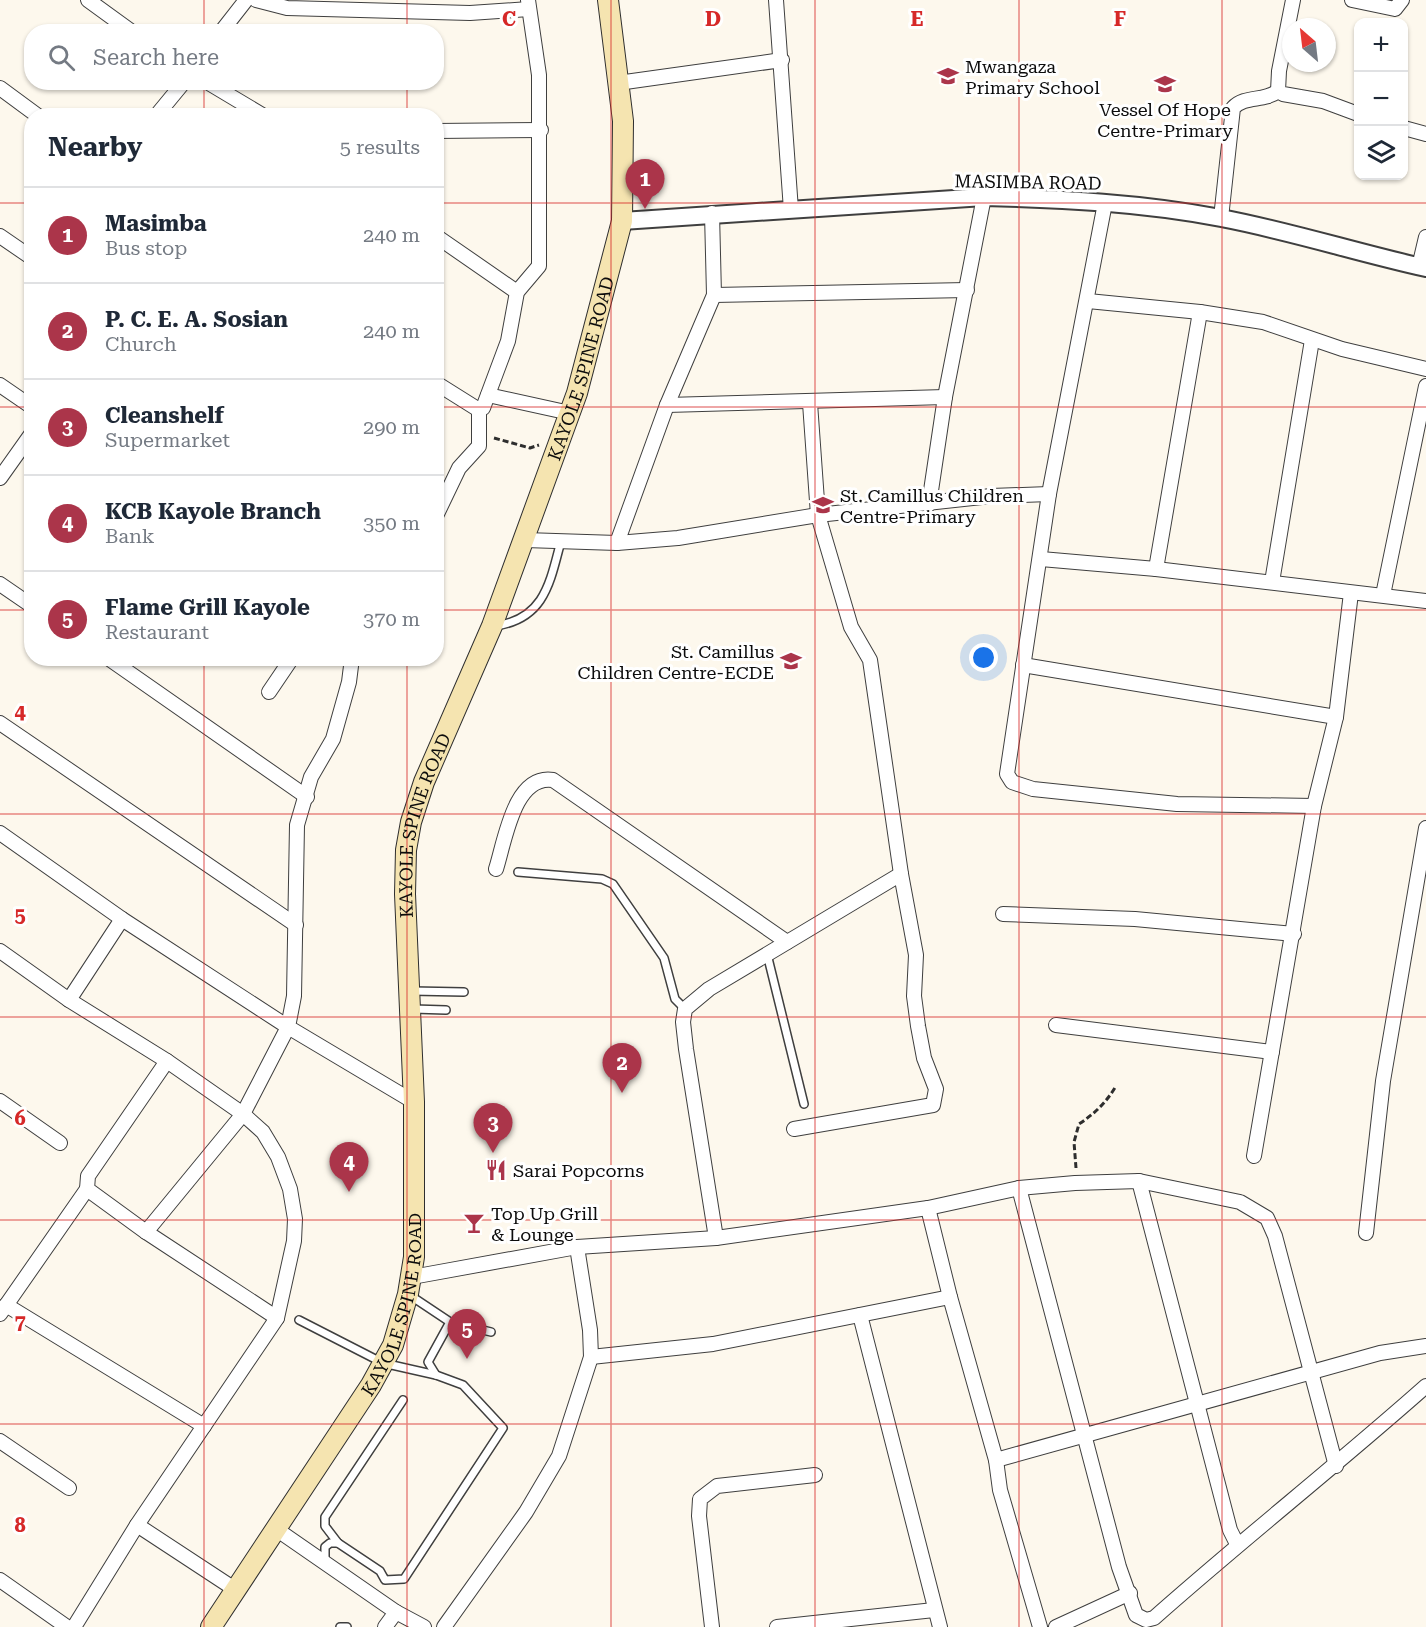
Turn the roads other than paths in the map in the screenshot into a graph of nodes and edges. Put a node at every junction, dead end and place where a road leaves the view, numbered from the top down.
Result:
1 (88, 0) edge
2 (246, 0) edge
3 (256, 0) edge
4 (608, 0) edge
5 (776, 0) edge
6 (1293, 0) edge
7 (1352, 0) edge
8 (1402, 0) edge
9 (529, 4) edge
10 (121, 24) edge
11 (227, 24) edge
12 (782, 60) junction
13 (618, 83) junction
14 (0, 88) edge
15 (177, 90) edge
16 (220, 90) edge
17 (1278, 91) junction
18 (27, 108) edge
19 (163, 108) edge
20 (251, 108) edge
21 (1354, 112) edge
22 (1408, 129) edge
23 (541, 130) junction
24 (444, 131) edge
25 (1426, 134) edge
26 (984, 197) junction
27 (1105, 203) junction
28 (790, 210) junction
29 (712, 213) junction
30 (1221, 218) junction
31 (622, 221) junction
32 (0, 237) edge
33 (1426, 237) edge
34 (444, 242) edge
35 (24, 253) edge
36 (1422, 267) edge
37 (967, 290) junction
38 (517, 292) junction
39 (714, 295) junction
40 (1088, 301) junction
41 (1200, 312) junction
42 (1312, 340) junction
43 (1426, 369) edge
44 (0, 386) edge
45 (1426, 386) edge
46 (444, 388) edge
47 (488, 395) junction
48 (945, 397) junction
49 (24, 402) edge
50 (810, 402) junction
51 (666, 405) junction
52 (479, 410) junction
53 (570, 413) junction
54 (24, 444) edge
55 (0, 478) edge
56 (1049, 494) junction
57 (444, 499) edge
58 (929, 504) junction
59 (818, 515) junction
60 (525, 540) junction
61 (561, 541) junction
62 (616, 543) junction
63 (1041, 559) junction
64 (1156, 568) junction
65 (1272, 582) junction
66 (0, 584) edge
67 (1351, 593) junction
68 (1383, 595) junction
69 (24, 600) edge
70 (1426, 601) edge
71 (492, 626) junction
72 (1023, 665) junction
73 (119, 666) edge
74 (287, 666) edge
75 (351, 666) edge
76 (269, 692) dead end
77 (1336, 717) junction
78 (0, 723) edge
79 (307, 797) junction
80 (1314, 806) junction
81 (1426, 828) edge
82 (0, 833) edge
83 (496, 869) dead end
84 (518, 873) dead end
85 (901, 874) junction
86 (1003, 914) dead end
87 (122, 919) junction
88 (296, 925) junction
89 (1294, 934) junction
90 (787, 942) junction
91 (0, 951) edge
92 (767, 954) junction
93 (464, 992) dead end
94 (69, 1000) junction
95 (410, 1000) junction
96 (685, 1009) junction
97 (446, 1010) dead end
98 (1056, 1025) dead end
99 (288, 1027) junction
100 (1272, 1052) junction
101 (166, 1061) junction
102 (0, 1101) edge
103 (414, 1102) junction
104 (804, 1104) dead end
105 (243, 1114) junction
106 (794, 1129) dead end
107 (60, 1143) dead end
108 (1254, 1156) dead end
109 (1139, 1182) junction
110 (1019, 1188) junction
111 (87, 1189) junction
112 (928, 1208) junction
113 (146, 1232) junction
114 (1366, 1233) dead end
115 (716, 1238) junction
116 (577, 1247) junction
117 (410, 1286) junction
118 (950, 1297) junction
119 (3, 1309) edge
120 (860, 1314) junction
121 (277, 1318) junction
122 (299, 1320) dead end
123 (450, 1322) junction
124 (491, 1332) dead end
125 (1426, 1346) edge
126 (591, 1357) junction
127 (383, 1363) junction
128 (1311, 1372) junction
129 (436, 1375) junction
130 (1426, 1386) edge
131 (403, 1400) dead end
132 (1198, 1403) junction
133 (204, 1426) junction
134 (1083, 1436) junction
135 (0, 1441) edge
136 (996, 1460) junction
137 (1336, 1466) junction
138 (815, 1475) dead end
139 (69, 1488) dead end
140 (137, 1526) junction
141 (276, 1529) junction
142 (338, 1543) junction
143 (1237, 1544) junction
144 (325, 1563) junction
145 (0, 1580) edge
146 (236, 1590) junction
147 (1130, 1593) junction
148 (934, 1610) junction
149 (396, 1612) junction
150 (67, 1627) edge
151 (74, 1627) edge
152 (211, 1627) edge
153 (340, 1627) edge
154 (347, 1627) edge
155 (385, 1627) edge
156 (424, 1627) edge
157 (444, 1627) edge
158 (712, 1627) edge
159 (777, 1627) edge
160 (940, 1627) edge
161 (1040, 1627) edge
162 (1056, 1627) edge

1 - 10 street
2 - 11 street
3 - 9 street
4 - 13 main road, KAYOLE SPINE ROAD
5 - 12 street
6 - 17 street
7 - 8 street
9 - 23 street
12 - 13 street
12 - 28 street
13 - 31 main road, KAYOLE SPINE ROAD
14 - 18 street
15 - 19 street
16 - 20 street
17 - 21 street
17 - 30 street
22 - 25 street
23 - 24 street
23 - 38 street
26 - 27 street, MASIMBA ROAD
26 - 28 street, MASIMBA ROAD
26 - 37 street
27 - 30 street, MASIMBA ROAD
27 - 40 street
28 - 29 street, MASIMBA ROAD
29 - 31 street, MASIMBA ROAD
29 - 39 street
30 - 36 street, MASIMBA ROAD
31 - 53 main road, KAYOLE SPINE ROAD
32 - 35 street
33 - 36 street
34 - 38 street
37 - 39 street
37 - 48 street
38 - 47 street
39 - 51 street
40 - 41 street
40 - 56 street
41 - 42 street
41 - 64 street
42 - 43 street
42 - 65 street
44 - 49 street
45 - 68 street
46 - 52 street
47 - 52 street
47 - 53 street
48 - 50 street
48 - 58 street
50 - 51 street
50 - 59 street
51 - 62 street
52 - 57 street
53 - 60 main road, KAYOLE SPINE ROAD
54 - 55 street
56 - 58 street
56 - 63 street
58 - 59 street
59 - 62 street
59 - 85 street
60 - 61 street
60 - 71 main road, KAYOLE SPINE ROAD
61 - 62 street
61 - 71 lane
63 - 64 street
63 - 72 street
64 - 65 street
65 - 67 street
66 - 69 street
67 - 68 street
67 - 77 street
68 - 70 street
71 - 95 main road, KAYOLE SPINE ROAD
72 - 77 street
72 - 80 street
73 - 79 street
74 - 76 street
75 - 79 street
77 - 80 street
78 - 88 street
79 - 88 street
80 - 89 street
81 - 114 street
82 - 87 street
83 - 90 street
84 - 96 lane
85 - 90 street
85 - 106 street
86 - 89 street
87 - 94 street
87 - 99 street
88 - 99 street
89 - 100 street
90 - 92 street
91 - 94 street
92 - 96 street
92 - 104 lane
93 - 95 lane
94 - 101 street
95 - 97 lane
95 - 103 main road, KAYOLE SPINE ROAD
96 - 115 street
98 - 100 street
99 - 103 street
99 - 105 street
100 - 108 street
101 - 105 street
101 - 111 street
102 - 107 street
103 - 117 main road, KAYOLE SPINE ROAD
105 - 113 street
105 - 121 street
109 - 110 street
109 - 128 street
109 - 132 street
110 - 112 street
110 - 134 street
111 - 113 street
111 - 119 street
112 - 115 street
112 - 118 street
113 - 121 street
115 - 116 street
116 - 117 street
116 - 126 street
117 - 123 lane
117 - 127 main road, KAYOLE SPINE ROAD
118 - 120 street
118 - 136 street
119 - 133 street
120 - 126 street
120 - 148 street
121 - 133 street
122 - 127 lane
123 - 124 lane
123 - 129 lane
125 - 128 street
126 - 157 street
127 - 129 lane
127 - 141 main road, KAYOLE SPINE ROAD
128 - 132 street
128 - 137 street
129 - 142 lane
130 - 137 street
131 - 142 lane
132 - 134 street
132 - 143 street
133 - 140 street
134 - 136 street
134 - 147 street
135 - 139 street
136 - 161 street
137 - 143 street
138 - 158 street
140 - 146 street
140 - 151 street
141 - 144 street
141 - 146 main road, KAYOLE SPINE ROAD
142 - 144 lane
143 - 147 street
144 - 149 street
145 - 150 street
146 - 152 main road, KAYOLE SPINE ROAD
147 - 162 street
148 - 159 street
148 - 160 street
149 - 155 street
149 - 156 street
153 - 154 lane

